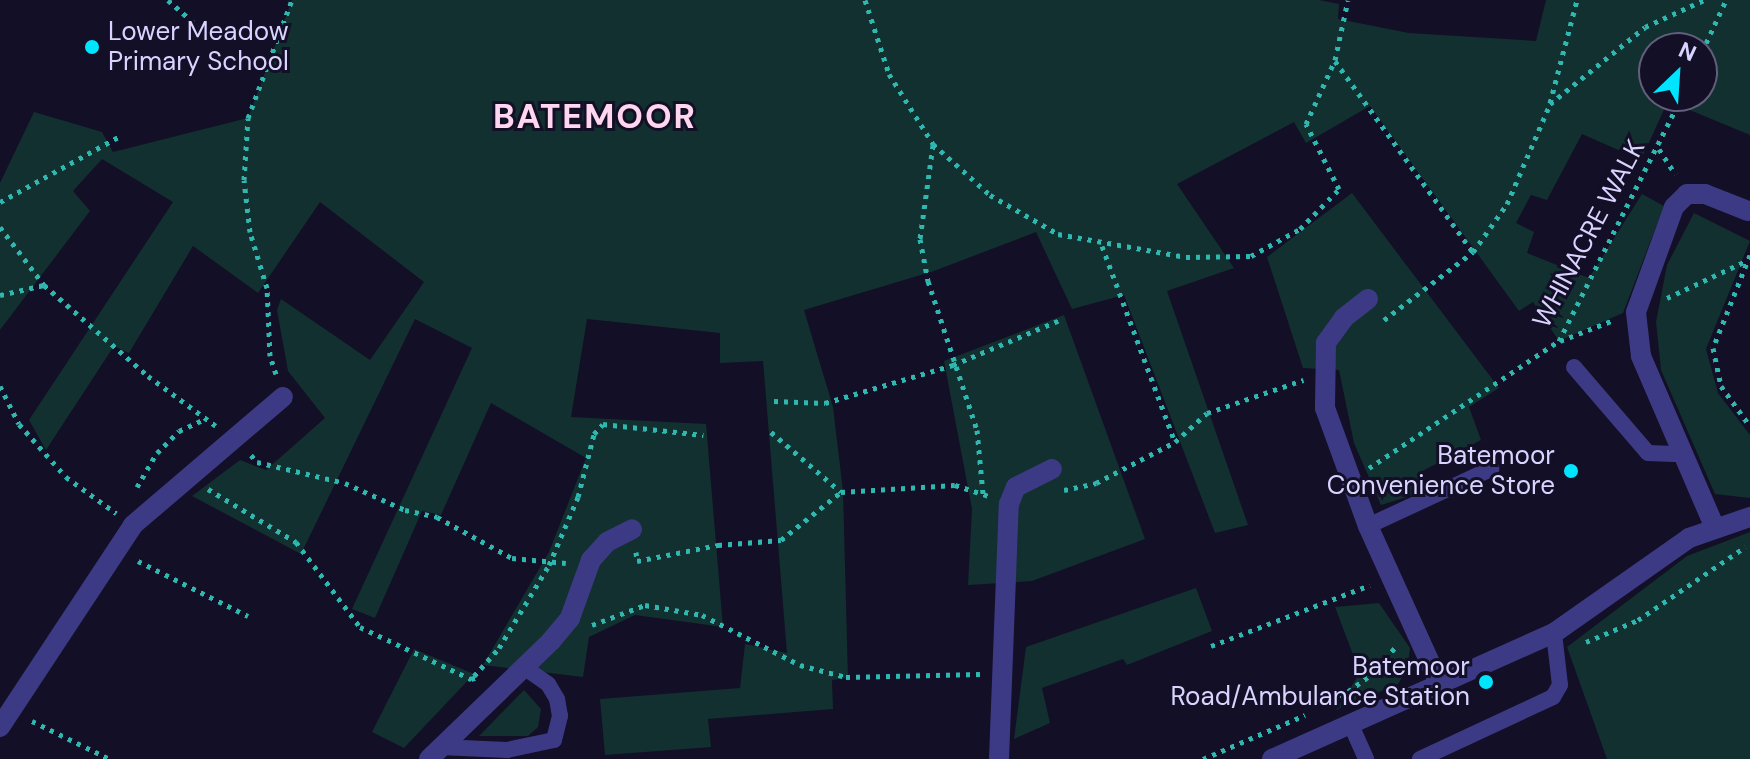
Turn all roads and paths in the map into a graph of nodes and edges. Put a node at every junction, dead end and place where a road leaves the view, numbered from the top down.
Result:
1 (168, 0) edge
2 (292, 0) edge
3 (865, 0) edge
4 (1348, 0) edge
5 (1577, 0) edge
6 (1704, 0) edge
7 (1726, 0) edge
8 (201, 29) dead end
9 (1711, 32) edge
10 (1335, 60) junction
11 (1550, 104) junction
12 (1675, 112) edge
13 (118, 137) dead end
14 (933, 144) junction
15 (1658, 148) junction
16 (1687, 194) junction
17 (0, 202) edge
18 (1748, 211) edge
19 (0, 227) edge
20 (1102, 246) junction
21 (1473, 252) junction
22 (1750, 255) edge
23 (44, 285) junction
24 (0, 295) edge
25 (1368, 299) joint
26 (1060, 320) dead end
27 (953, 365) junction
28 (1574, 367) dead end
29 (1322, 373) junction
30 (0, 386) edge
31 (283, 397) joint
32 (774, 401) dead end
33 (205, 419) junction
34 (1750, 426) edge
35 (771, 432) dead end
36 (703, 435) dead end
37 (233, 436) junction
38 (1175, 442) junction
39 (1681, 454) junction
40 (1052, 469) dead end
41 (1491, 469) dead end
42 (187, 478) junction
43 (1351, 479) junction
44 (135, 491) dead end
45 (841, 492) junction
46 (1053, 493) dead end
47 (983, 494) junction
48 (128, 504) dead end
49 (1009, 504) junction
50 (1750, 517) edge
51 (1368, 526) junction
52 (1715, 528) junction
53 (632, 529) joint
54 (1750, 545) edge
55 (114, 550) junction
56 (591, 560) junction
57 (549, 565) junction
58 (1389, 577) junction
59 (248, 616) dead end
60 (1412, 626) junction
61 (1554, 633) junction
62 (551, 641) junction
63 (1211, 646) dead end
64 (1557, 655) junction
65 (524, 667) junction
66 (497, 669) dead end
67 (1001, 673) junction
68 (471, 679) junction
69 (1440, 685) junction
70 (5, 719) edge
71 (1351, 725) junction
72 (435, 753) edge
73 (110, 759) edge
74 (999, 759) edge
75 (1203, 759) edge
76 (1272, 759) edge
77 (1366, 759) edge
78 (1420, 759) edge

1 - 8 path
2 - 31 path
3 - 14 path
4 - 10 path
5 - 11 path
6 - 11 path
7 - 9 path
10 - 20 path
10 - 21 path
11 - 21 path
12 - 15 path, WHINACRE WALK
13 - 17 path
14 - 20 path
14 - 27 path
15 - 16 path
15 - 43 path, WHINACRE WALK
16 - 18 street
16 - 39 street
19 - 23 path
20 - 38 path
21 - 25 path
22 - 34 path
23 - 24 path
23 - 33 path
25 - 29 street
26 - 27 path
27 - 32 path
27 - 47 path
28 - 39 lane
29 - 38 path
29 - 43 street
30 - 48 path
31 - 37 street
33 - 37 path
33 - 44 path
35 - 45 path
36 - 57 path
37 - 42 street
37 - 57 path
38 - 46 path
39 - 52 street
40 - 49 street
41 - 51 lane
42 - 55 street
42 - 68 path
43 - 51 street
45 - 47 path
45 - 53 path
47 - 49 path
49 - 67 street
50 - 52 street
51 - 58 street
52 - 61 street
53 - 56 street
54 - 64 path
55 - 59 path
55 - 70 street
56 - 57 path
56 - 62 street
57 - 68 path
58 - 60 street
58 - 63 path
60 - 69 street
60 - 75 path
61 - 64 lane
61 - 69 street
62 - 65 street
62 - 67 path
64 - 78 lane
65 - 72 street
65 - 72 lane
66 - 68 path
67 - 74 street
69 - 71 street
70 - 73 path
71 - 76 street
71 - 77 lane

